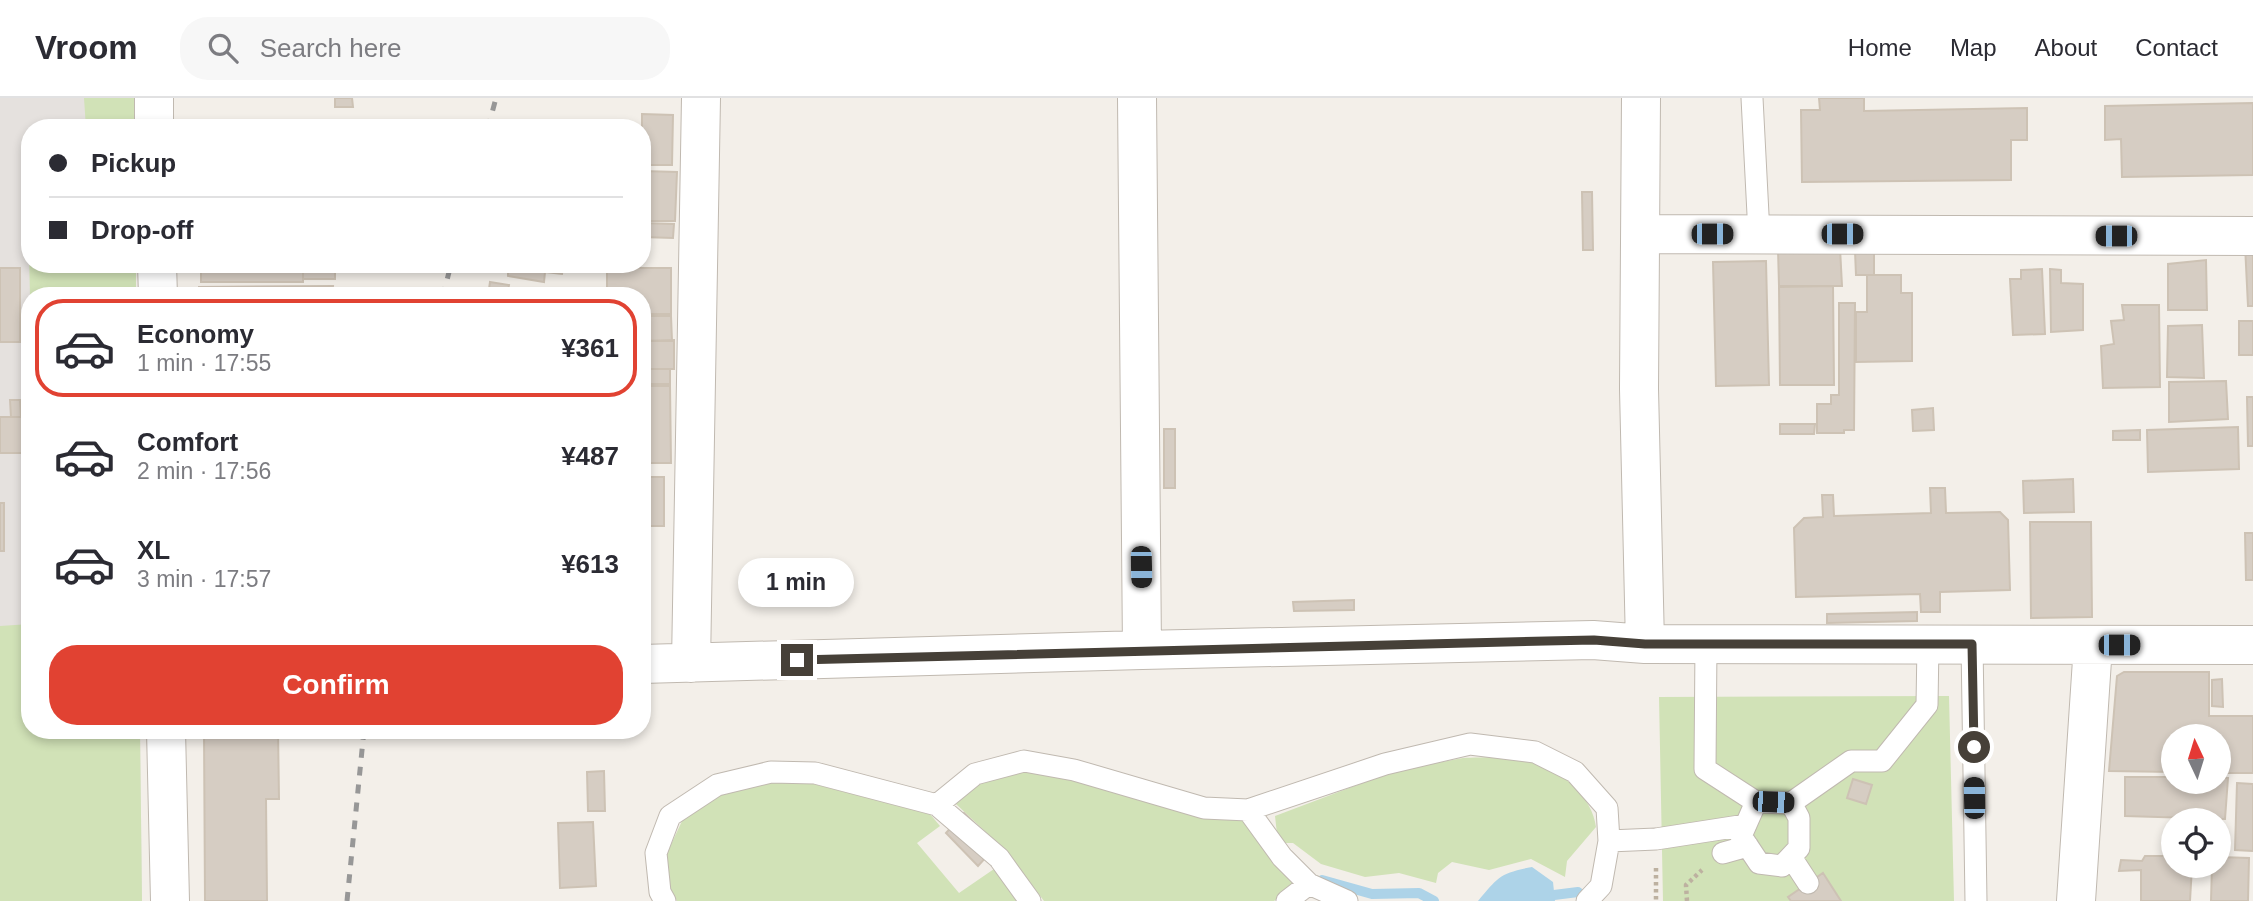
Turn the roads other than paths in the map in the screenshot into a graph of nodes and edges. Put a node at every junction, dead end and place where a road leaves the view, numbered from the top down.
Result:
1 (154, 98) edge
2 (701, 98) edge
3 (1137, 98) edge
4 (1641, 98) edge
5 (1752, 98) edge
6 (154, 119) edge
7 (1641, 234) junction
8 (1759, 234) junction
9 (2253, 236) edge
10 (1645, 644) junction
11 (1706, 644) junction
12 (1972, 644) junction
13 (1928, 645) junction
14 (2093, 645) junction
15 (2253, 645) edge
16 (1142, 650) junction
17 (691, 663) junction
18 (651, 664) edge
19 (166, 739) edge
20 (1756, 802) junction
21 (1791, 803) junction
22 (937, 805) junction
23 (1248, 810) junction
24 (1747, 836) junction
25 (1609, 841) junction
26 (1723, 853) road end
27 (1791, 857) junction
28 (1808, 883) dead end
29 (1309, 884) junction
30 (170, 901) edge
31 (665, 901) edge
32 (1030, 901) edge
33 (1287, 901) edge
34 (1347, 901) edge
35 (1587, 901) edge
36 (1976, 901) edge
37 (2076, 901) edge

1 - 6 street
2 - 17 street
3 - 16 street
4 - 7 street
5 - 8 lane
7 - 8 street
7 - 10 street
8 - 9 street
10 - 11 street
10 - 16 street
11 - 13 street
11 - 20 lane
12 - 13 street
12 - 14 street
12 - 36 lane
13 - 21 lane
14 - 15 street
14 - 37 street
16 - 17 street
17 - 18 street
19 - 30 street
20 - 21 lane
20 - 24 lane
21 - 27 lane
22 - 23 lane
22 - 31 lane
22 - 32 lane
23 - 25 lane
23 - 29 lane
24 - 25 lane
24 - 26 lane
24 - 27 lane
25 - 35 lane
27 - 28 lane
29 - 33 lane
29 - 34 lane

